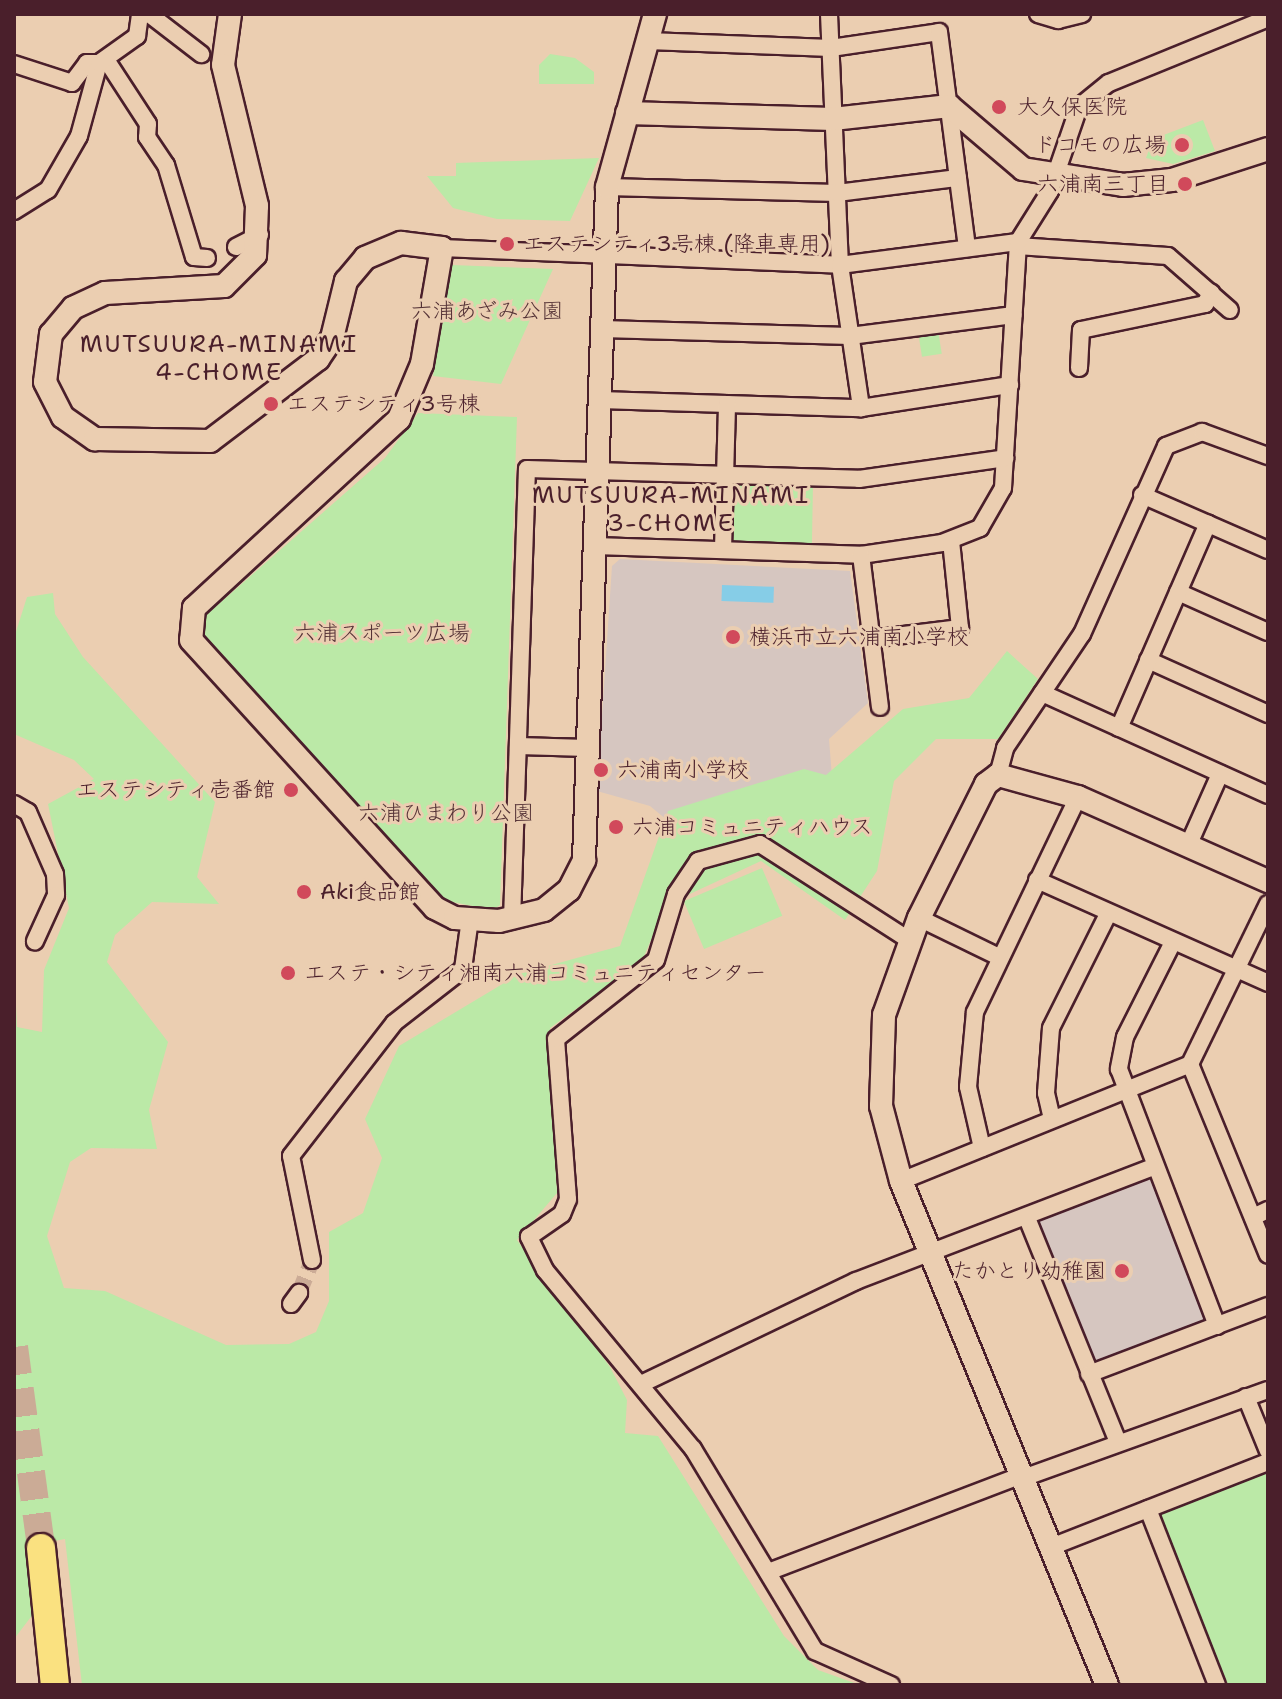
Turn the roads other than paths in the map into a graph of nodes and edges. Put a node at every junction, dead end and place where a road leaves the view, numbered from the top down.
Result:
1 (140, 14) edge
2 (149, 14) edge
3 (230, 14) edge
4 (655, 14) edge
5 (829, 14) edge
6 (1038, 14) edge
7 (1082, 14) edge
8 (1268, 18) edge
9 (1249, 20) edge
10 (648, 41) junction
11 (831, 48) junction
12 (201, 54) dead end
13 (103, 62) junction
14 (14, 64) edge
15 (949, 106) junction
16 (627, 113) junction
17 (833, 119) junction
18 (1268, 149) edge
19 (958, 178) junction
20 (1054, 179) junction
21 (607, 187) junction
22 (837, 193) junction
23 (14, 211) edge
24 (260, 235) junction
25 (1018, 244) junction
26 (236, 247) dead end
27 (442, 248) junction
28 (967, 248) junction
29 (604, 257) junction
30 (207, 258) dead end
31 (840, 265) junction
32 (1211, 293) junction
33 (1230, 310) dead end
34 (1014, 315) junction
35 (602, 329) junction
36 (850, 336) junction
37 (1079, 368) dead end
38 (1010, 385) junction
39 (600, 400) junction
40 (727, 404) junction
41 (861, 408) junction
42 (1268, 456) edge
43 (1006, 458) junction
44 (597, 471) junction
45 (725, 476) junction
46 (1142, 495) junction
47 (1208, 523) junction
48 (951, 541) junction
49 (595, 546) junction
50 (723, 549) junction
51 (1268, 550) edge
52 (861, 555) junction
53 (1178, 592) junction
54 (1268, 632) edge
55 (871, 639) junction
56 (1148, 660) junction
57 (1042, 693) junction
58 (880, 707) dead end
59 (1268, 714) edge
60 (1119, 728) junction
61 (518, 746) junction
62 (588, 748) junction
63 (1220, 774) junction
64 (998, 775) junction
65 (1268, 795) edge
66 (1078, 797) junction
67 (14, 804) edge
68 (1188, 846) junction
69 (1037, 880) junction
70 (1268, 881) edge
71 (1268, 904) edge
72 (1108, 914) junction
73 (919, 918) junction
74 (470, 919) junction
75 (512, 920) junction
76 (909, 940) junction
77 (35, 941) dead end
78 (1173, 942) junction
79 (997, 956) junction
80 (1239, 970) junction
81 (1268, 983) edge
82 (1190, 1064) junction
83 (1122, 1092) junction
84 (1052, 1119) junction
85 (982, 1148) junction
86 (1153, 1167) junction
87 (901, 1181) junction
88 (1260, 1214) edge
89 (1027, 1218) junction
90 (931, 1253) junction
91 (1268, 1255) edge
92 (312, 1260) tunnel mouth
93 (1268, 1306) edge
94 (1217, 1326) junction
95 (1089, 1374) junction
96 (641, 1384) junction
97 (1268, 1390) edge
98 (1246, 1397) junction
99 (1118, 1442) junction
100 (1268, 1451) edge
101 (1268, 1462) edge
102 (1023, 1477) junction
103 (1148, 1509) junction
104 (1051, 1547) junction
105 (41, 1548) tunnel mouth
106 (768, 1572) junction
107 (55, 1685) edge
108 (891, 1685) edge
109 (1107, 1685) edge
110 (1217, 1685) edge

1 - 13 street
2 - 12 street
3 - 24 street
4 - 10 street
5 - 11 street
6 - 7 street
8 - 9 street
9 - 20 street
10 - 11 street
10 - 16 street
11 - 15 street
11 - 17 street
13 - 14 street
13 - 23 street
13 - 30 street
15 - 17 street
15 - 19 street
15 - 20 street
16 - 17 street
16 - 21 street
17 - 22 street
18 - 20 street
19 - 22 street
19 - 28 street
20 - 25 street
21 - 22 street
21 - 29 street
22 - 31 street
24 - 26 street
24 - 27 street
25 - 28 street
25 - 32 street
25 - 34 street
27 - 29 street
27 - 74 street
28 - 31 street
29 - 31 street
29 - 35 street
31 - 36 street
32 - 33 street
32 - 37 street
34 - 36 street
34 - 38 street
35 - 36 street
35 - 39 street
36 - 41 street
38 - 41 street
38 - 43 street
39 - 40 street
39 - 44 street
40 - 41 street
40 - 45 street
42 - 46 street
43 - 45 street
43 - 48 street
44 - 45 street
44 - 49 street
44 - 61 street
45 - 50 street
46 - 47 street
46 - 57 street
47 - 51 street
47 - 53 street
48 - 52 street
48 - 55 street
49 - 50 street
49 - 62 street
50 - 52 street
52 - 55 street
53 - 54 street
53 - 56 street
55 - 58 street
56 - 59 street
56 - 60 street
57 - 60 street
57 - 64 street
60 - 63 street
61 - 62 street
61 - 75 street
62 - 75 street
63 - 65 street
63 - 68 street
64 - 66 street
64 - 73 street
66 - 68 street
66 - 69 street
67 - 77 street
68 - 70 street
69 - 72 street
69 - 79 street
71 - 80 street
72 - 78 street
72 - 84 street
73 - 76 street
73 - 79 street
74 - 75 street
74 - 92 street
76 - 87 street
76 - 96 street
78 - 80 street
78 - 83 street
79 - 85 street
80 - 81 street
80 - 82 street
82 - 83 street
82 - 88 street
83 - 84 street
83 - 86 street
84 - 85 street
85 - 87 street
86 - 89 street
86 - 94 street
87 - 90 street
88 - 91 street
89 - 90 street
89 - 95 street
90 - 96 street
90 - 102 street
93 - 94 street
94 - 95 street
95 - 99 street
96 - 106 street
97 - 98 street
98 - 99 street
98 - 100 street
99 - 102 street
101 - 103 street
102 - 104 street
102 - 106 street
103 - 104 street
103 - 110 street
104 - 109 street
105 - 107 highway
106 - 108 street

